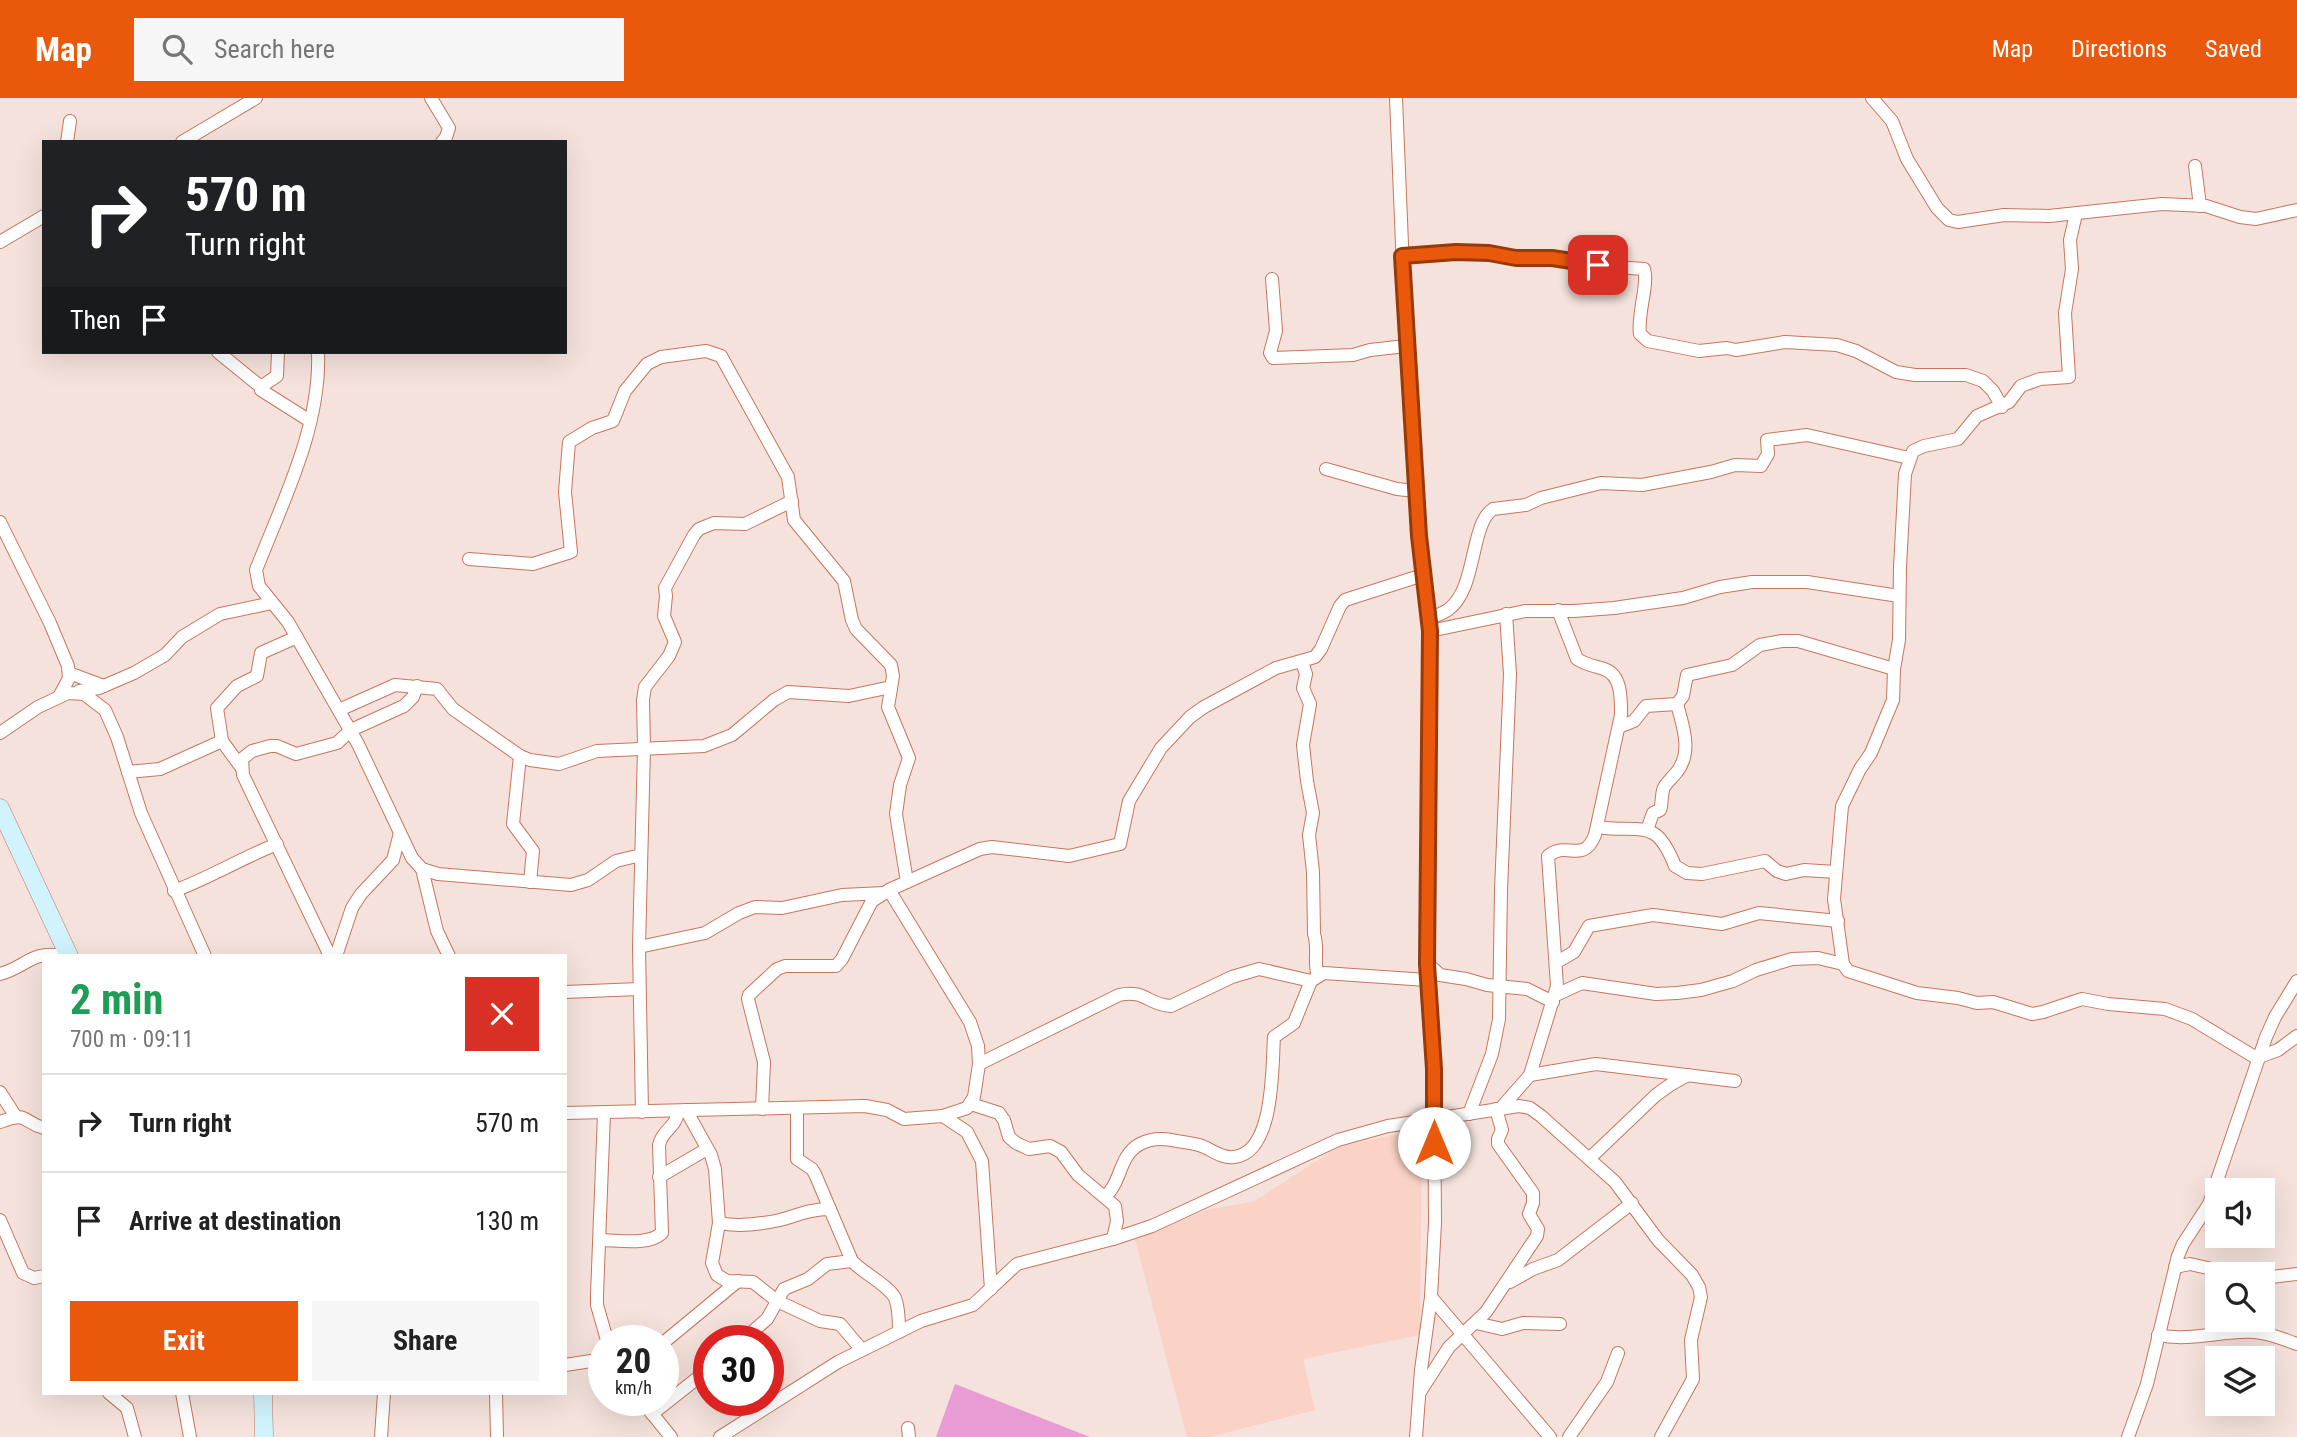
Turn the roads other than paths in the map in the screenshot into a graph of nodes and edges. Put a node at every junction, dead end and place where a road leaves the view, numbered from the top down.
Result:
1 (256, 98) edge
2 (431, 98) edge
3 (1396, 98) edge
4 (1872, 98) edge
5 (69, 121) dead end
6 (67, 140) edge
7 (187, 140) edge
8 (444, 140) edge
9 (2195, 166) dead end
10 (2200, 206) junction
11 (2297, 211) edge
12 (2076, 214) junction
13 (42, 217) edge
14 (0, 242) edge
15 (1402, 256) junction
16 (1272, 279) dead end
17 (1406, 346) junction
18 (220, 354) edge
19 (278, 354) edge
20 (318, 354) edge
21 (261, 387) junction
22 (2002, 407) junction
23 (310, 421) junction
24 (1909, 458) junction
25 (1326, 469) dead end
26 (1416, 492) junction
27 (792, 501) junction
28 (0, 522) edge
29 (469, 559) dead end
30 (1423, 575) junction
31 (1899, 596) junction
32 (272, 603) junction
33 (1558, 610) junction
34 (1506, 614) junction
35 (1430, 625) junction
36 (297, 637) junction
37 (1302, 662) junction
38 (1894, 669) junction
39 (69, 673) junction
40 (105, 686) junction
41 (417, 686) junction
42 (891, 687) junction
43 (76, 692) junction
44 (60, 695) junction
45 (1677, 704) junction
46 (339, 710) junction
47 (1619, 727) junction
48 (351, 730) junction
49 (0, 733) edge
50 (222, 741) junction
51 (644, 748) junction
52 (520, 756) junction
53 (241, 767) junction
54 (128, 772) junction
55 (1, 812) edge
56 (1597, 827) junction
57 (1647, 830) junction
58 (400, 833) junction
59 (6, 835) edge
60 (277, 844) junction
61 (641, 855) junction
62 (422, 869) junction
63 (1836, 872) junction
64 (530, 882) junction
65 (906, 882) junction
66 (174, 891) junction
67 (887, 891) junction
68 (1838, 921) junction
69 (639, 947) junction
70 (68, 954) edge
71 (204, 954) edge
72 (329, 954) edge
73 (337, 954) edge
74 (448, 954) edge
75 (42, 955) edge
76 (1557, 962) junction
77 (1427, 964) junction
78 (1843, 964) junction
79 (0, 974) edge
80 (1315, 979) junction
81 (1427, 980) junction
82 (2297, 981) edge
83 (1499, 986) junction
84 (639, 989) junction
85 (567, 992) edge
86 (1555, 998) junction
87 (2297, 1036) edge
88 (2258, 1058) junction
89 (979, 1064) junction
90 (1530, 1075) junction
91 (1689, 1075) junction
92 (1735, 1081) dead end
93 (0, 1092) edge
94 (971, 1104) junction
95 (797, 1108) junction
96 (762, 1109) junction
97 (1499, 1109) junction
98 (682, 1111) junction
99 (567, 1112) edge
100 (642, 1112) junction
101 (604, 1113) junction
102 (1469, 1114) junction
103 (943, 1116) junction
104 (16, 1117) junction
105 (1434, 1120) junction
106 (0, 1122) edge
107 (42, 1128) edge
108 (707, 1149) junction
109 (1590, 1158) junction
110 (659, 1177) junction
111 (1105, 1196) junction
112 (1632, 1203) junction
113 (830, 1209) junction
114 (0, 1220) edge
115 (719, 1223) junction
116 (1113, 1239) junction
117 (600, 1240) junction
118 (852, 1261) junction
119 (2175, 1267) junction
120 (2205, 1267) edge
121 (2297, 1274) edge
122 (42, 1276) edge
123 (2275, 1277) edge
124 (738, 1281) junction
125 (1506, 1284) junction
126 (991, 1289) junction
127 (1432, 1297) junction
128 (777, 1301) junction
129 (1476, 1323) junction
130 (1560, 1324) dead end
131 (603, 1325) edge
132 (760, 1325) edge
133 (679, 1330) edge
134 (900, 1332) junction
135 (1464, 1335) junction
136 (2158, 1335) junction
137 (2297, 1344) edge
138 (862, 1350) junction
139 (1619, 1353) dead end
140 (588, 1361) edge
141 (567, 1365) edge
142 (693, 1382) edge
143 (679, 1393) edge
144 (1418, 1394) junction
145 (111, 1395) edge
146 (183, 1395) edge
147 (262, 1395) edge
148 (384, 1395) edge
149 (496, 1395) edge
150 (653, 1416) edge
151 (135, 1437) edge
152 (190, 1437) edge
153 (264, 1437) edge
154 (381, 1437) edge
155 (497, 1437) edge
156 (671, 1437) edge
157 (720, 1437) edge
158 (1416, 1437) edge
159 (1550, 1437) edge
160 (1569, 1437) edge
161 (1661, 1437) edge
162 (2129, 1437) edge

1 - 7 street
2 - 8 street
3 - 15 street
4 - 12 street
5 - 6 street
9 - 10 street
10 - 11 street
10 - 12 street
12 - 22 street
13 - 14 street
15 - 17 street
15 - 22 street
16 - 17 street
17 - 26 street
18 - 21 street
19 - 21 street
20 - 23 street
21 - 23 street
22 - 24 street
23 - 32 street
24 - 31 street
24 - 35 street
25 - 26 street
26 - 30 street
27 - 29 street
27 - 42 street
27 - 51 street
28 - 39 street
30 - 35 street
30 - 37 street
31 - 33 street
31 - 38 street
32 - 36 street
32 - 40 street
33 - 34 street
33 - 47 street
34 - 35 street
34 - 83 street
35 - 77 street
36 - 46 street
36 - 50 street
37 - 65 street
37 - 80 street
38 - 45 street
38 - 63 street
39 - 40 street
39 - 44 street
40 - 43 street
41 - 46 street
41 - 48 street
41 - 52 street
42 - 51 street
42 - 65 street
43 - 44 street
43 - 54 street
44 - 49 street
45 - 47 street
45 - 57 street
46 - 48 street
47 - 56 street
48 - 53 street
48 - 58 street
50 - 53 street
50 - 54 street
51 - 52 street
51 - 61 street
52 - 64 street
53 - 60 street
54 - 66 street
55 - 59 street
56 - 57 street
56 - 76 street
57 - 63 street
58 - 62 street
58 - 73 street
59 - 70 street
60 - 66 street
60 - 72 street
61 - 64 street
61 - 69 street
62 - 64 street
62 - 74 street
63 - 68 street
65 - 67 street
66 - 71 street
67 - 69 street
67 - 89 street
67 - 96 street
68 - 76 street
68 - 78 street
69 - 84 street
75 - 79 street
76 - 86 street
77 - 81 street
77 - 83 street
78 - 86 street
78 - 88 street
80 - 81 street
80 - 89 street
80 - 111 street
81 - 105 street
82 - 88 street
83 - 86 street
83 - 102 street
84 - 85 street
84 - 100 street
86 - 90 street
87 - 88 street
88 - 119 street
89 - 94 street
90 - 91 street
90 - 97 street
91 - 92 street
91 - 109 street
93 - 104 street
94 - 103 street
94 - 111 street
95 - 96 street
95 - 103 street
95 - 113 street
96 - 98 street
97 - 102 street
97 - 109 street
97 - 125 street
98 - 100 street
98 - 108 street
98 - 110 street
99 - 101 street
100 - 101 street
101 - 117 street
102 - 105 street
103 - 126 street
104 - 106 street
104 - 107 street
105 - 116 street
105 - 127 street
108 - 110 street
108 - 115 street
109 - 112 street
110 - 117 street
111 - 116 street
112 - 125 street
112 - 161 street
113 - 115 street
113 - 118 street
114 - 122 street
115 - 124 street
116 - 126 street
117 - 131 street
118 - 128 street
118 - 134 street
119 - 120 street
119 - 136 street
121 - 123 street
124 - 128 street
124 - 133 street
125 - 129 street
126 - 134 street
127 - 135 street
127 - 144 street
128 - 132 street
128 - 138 street
129 - 130 street
129 - 135 street
134 - 138 street
135 - 144 street
135 - 159 street
136 - 137 street
136 - 162 street
138 - 157 street
139 - 160 street
140 - 141 street
142 - 143 street
144 - 158 street
145 - 151 street
146 - 152 street
147 - 153 street
148 - 154 street
149 - 155 street
150 - 156 street

